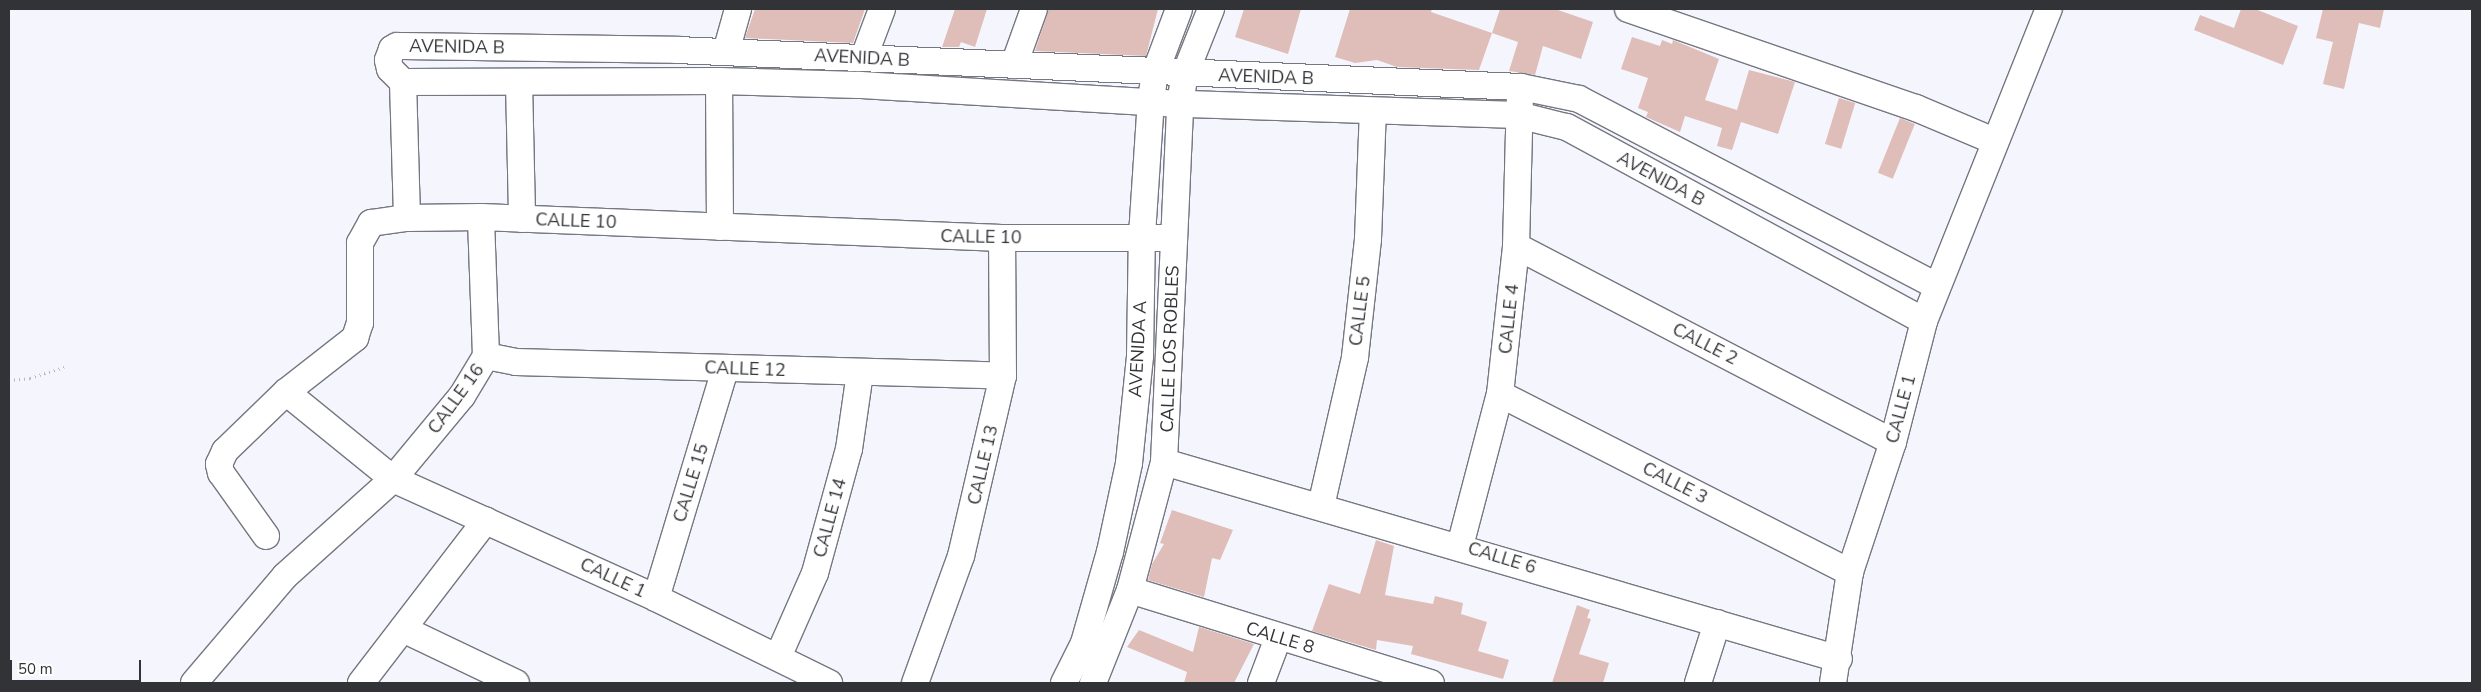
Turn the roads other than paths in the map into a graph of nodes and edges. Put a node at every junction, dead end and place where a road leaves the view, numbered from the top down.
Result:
1 (738, 9) edge
2 (882, 9) edge
3 (1034, 9) edge
4 (1178, 9) edge
5 (1211, 9) edge
6 (1628, 9) edge
7 (2049, 9) edge
8 (677, 50) junction
9 (726, 52) junction
10 (864, 57) junction
11 (1014, 65) junction
12 (1155, 72) junction
13 (1185, 74) junction
14 (676, 81) junction
15 (719, 81) junction
16 (403, 82) junction
17 (519, 82) junction
18 (1520, 86) junction
19 (1151, 100) junction
20 (1180, 104) junction
21 (1373, 111) junction
22 (1518, 115) junction
23 (1994, 141) junction
24 (481, 217) junction
25 (407, 218) junction
26 (522, 219) junction
27 (720, 227) junction
28 (1142, 236) junction
29 (1002, 238) junction
30 (1174, 238) junction
31 (1516, 246) junction
32 (1937, 286) junction
33 (1924, 321) junction
34 (486, 356) junction
35 (725, 368) junction
36 (860, 373) junction
37 (1004, 376) junction
38 (286, 392) junction
39 (1500, 394) junction
40 (1893, 442) junction
41 (1164, 462) junction
42 (394, 479) junction
43 (1321, 506) junction
44 (486, 520) junction
45 (266, 536) dead end
46 (1460, 546) junction
47 (1850, 572) junction
48 (1130, 590) junction
49 (656, 598) junction
50 (1717, 623) junction
51 (403, 629) junction
52 (1278, 638) junction
53 (778, 657) junction
54 (1836, 671) edge
55 (194, 683) edge
56 (361, 683) edge
57 (516, 683) edge
58 (829, 683) edge
59 (915, 683) edge
60 (1064, 683) edge
61 (1093, 683) edge
62 (1261, 683) edge
63 (1431, 683) edge
64 (1698, 683) edge

1 - 9 street
2 - 10 street
3 - 11 street
4 - 12 street, AVENIDA A
5 - 13 street, CALLE LOS ROBLES
6 - 23 street
7 - 23 street, CALLE 1
8 - 9 street, AVENIDA B
8 - 14 street
8 - 16 street, AVENIDA B
9 - 10 street, AVENIDA B
10 - 11 street, AVENIDA B
11 - 12 street, AVENIDA B
12 - 13 street, AVENIDA B
12 - 19 street, AVENIDA A
13 - 18 street, AVENIDA B
13 - 20 street, CALLE LOS ROBLES
14 - 15 street, AVENIDA B
14 - 17 street, AVENIDA B
15 - 19 street, AVENIDA B
15 - 27 street
16 - 17 street, AVENIDA B
16 - 25 street
17 - 26 street
18 - 22 street, CALLE 4
18 - 32 street, AVENIDA B
19 - 20 street, AVENIDA B
19 - 28 street, AVENIDA A
20 - 21 street, AVENIDA B
20 - 30 street, CALLE LOS ROBLES
21 - 22 street, AVENIDA B
21 - 43 street, CALLE 5
22 - 31 street, CALLE 4
22 - 33 street, AVENIDA B
23 - 32 street, CALLE 1
24 - 25 street, CALLE 10
24 - 26 street, CALLE 10
24 - 34 street, CALLE 16
25 - 38 street, CALLE 10
26 - 27 street, CALLE 10
27 - 29 street, CALLE 10
28 - 29 street, CALLE 10
28 - 30 street, CALLE 10
28 - 60 street, AVENIDA A
29 - 37 street, CALLE 13
30 - 41 street, CALLE LOS ROBLES
31 - 39 street, CALLE 4
31 - 40 street, CALLE 2
32 - 33 street, CALLE 1
33 - 40 street, CALLE 1
34 - 35 street, CALLE 12
34 - 42 street, CALLE 16
35 - 36 street, CALLE 12
35 - 49 street, CALLE 15
36 - 37 street, CALLE 12
36 - 53 street, CALLE 14
37 - 59 street, CALLE 13
38 - 42 street, CALLE 1
38 - 45 street, CALLE 10
39 - 46 street, CALLE 4
39 - 47 street, CALLE 3
40 - 47 street, CALLE 1
41 - 43 street, CALLE 6
41 - 48 street, CALLE LOS ROBLES
42 - 44 street, CALLE 1
42 - 55 street, CALLE 16
43 - 46 street, CALLE 6
44 - 49 street, CALLE 1
44 - 51 street
46 - 50 street, CALLE 6
47 - 54 street, CALLE 1
48 - 52 street, CALLE 8
48 - 61 street, CALLE LOS ROBLES
49 - 53 street, CALLE 1
50 - 54 street, CALLE 6
50 - 64 street
51 - 56 street
51 - 57 street
52 - 62 street
52 - 63 street, CALLE 8
53 - 58 street, CALLE 1

